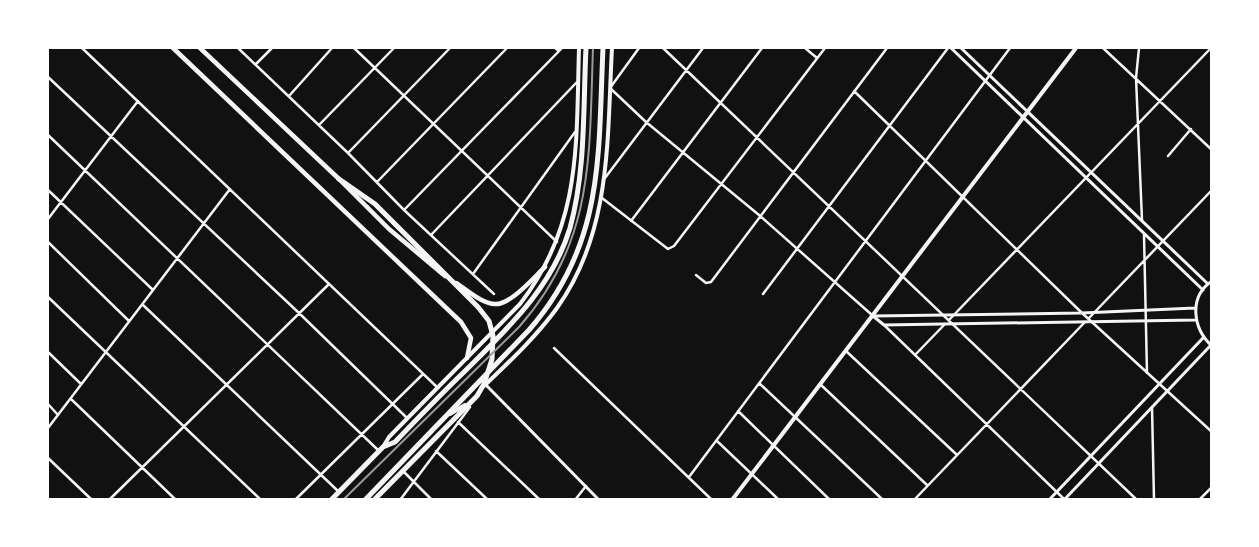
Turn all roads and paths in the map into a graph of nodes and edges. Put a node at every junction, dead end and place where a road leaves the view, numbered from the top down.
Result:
1 (82, 48) edge
2 (173, 48) edge
3 (200, 48) edge
4 (238, 48) edge
5 (272, 48) edge
6 (332, 48) edge
7 (354, 48) edge
8 (394, 48) edge
9 (450, 48) edge
10 (507, 48) edge
11 (555, 48) edge
12 (562, 48) edge
13 (579, 48) edge
14 (586, 48) edge
15 (603, 48) edge
16 (612, 48) edge
17 (639, 48) edge
18 (663, 48) edge
19 (703, 48) edge
20 (762, 48) edge
21 (806, 48) edge
22 (825, 48) edge
23 (887, 48) edge
24 (950, 48) edge
25 (961, 48) edge
26 (1010, 48) edge
27 (1076, 48) edge
28 (1103, 48) edge
29 (1139, 48) edge
30 (1211, 48) edge
31 (558, 51) junction
32 (816, 58) junction
33 (256, 64) junction
34 (375, 68) junction
35 (686, 70) junction
36 (990, 75) junction
37 (48, 77) edge
38 (1136, 78) junction
39 (986, 81) junction
40 (578, 82) junction
41 (610, 88) junction
42 (854, 91) junction
43 (404, 95) junction
44 (289, 96) junction
45 (138, 101) junction
46 (1160, 101) junction
47 (720, 104) junction
48 (1027, 111) junction
49 (1022, 117) junction
50 (646, 122) junction
51 (1139, 122) junction
52 (434, 123) junction
53 (319, 125) junction
54 (889, 127) junction
55 (1191, 129) junction
56 (575, 132) junction
57 (48, 135) edge
58 (110, 136) junction
59 (757, 137) junction
60 (1212, 150) edge
61 (462, 152) junction
62 (348, 153) junction
63 (684, 153) junction
64 (1168, 156) dead end
65 (925, 161) junction
66 (85, 170) junction
67 (794, 172) junction
68 (1091, 172) junction
69 (488, 176) junction
70 (1086, 177) junction
71 (605, 178) junction
72 (339, 179) junction
73 (377, 182) junction
74 (721, 185) junction
75 (230, 189) junction
76 (48, 190) edge
77 (1212, 190) edge
78 (962, 197) junction
79 (602, 198) junction
80 (60, 202) junction
81 (829, 207) junction
82 (522, 209) junction
83 (404, 210) junction
84 (759, 215) junction
85 (48, 219) edge
86 (1142, 220) junction
87 (631, 221) junction
88 (203, 224) junction
89 (431, 235) junction
90 (1144, 235) junction
91 (1162, 240) junction
92 (48, 242) edge
93 (557, 242) junction
94 (866, 242) junction
95 (1157, 246) junction
96 (797, 248) junction
97 (1017, 250) junction
98 (177, 259) junction
99 (1144, 260) junction
100 (545, 267) junction
101 (473, 274) junction
102 (696, 275) dead end
103 (903, 277) junction
104 (835, 282) junction
105 (1210, 283) edge
106 (329, 284) junction
107 (153, 290) junction
108 (1203, 290) junction
109 (494, 294) dead end
110 (763, 294) dead end
111 (48, 296) edge
112 (142, 304) junction
113 (1195, 308) junction
114 (1146, 310) junction
115 (1095, 312) junction
116 (299, 313) junction
117 (1082, 313) junction
118 (955, 315) junction
119 (874, 316) junction
120 (944, 316) junction
121 (1088, 318) junction
122 (949, 320) junction
123 (1196, 320) junction
124 (129, 321) junction
125 (1147, 321) junction
126 (1085, 322) junction
127 (1094, 323) junction
128 (955, 324) junction
129 (884, 325) junction
130 (944, 325) junction
131 (1203, 338) junction
132 (268, 344) junction
133 (1211, 346) edge
134 (554, 348) dead end
135 (846, 351) junction
136 (48, 352) edge
137 (106, 352) junction
138 (915, 355) junction
139 (467, 358) junction
140 (424, 374) junction
141 (1147, 374) junction
142 (81, 384) junction
143 (759, 384) junction
144 (820, 384) junction
145 (228, 385) junction
146 (486, 385) junction
147 (1158, 385) junction
148 (438, 388) junction
149 (1020, 388) junction
150 (1167, 392) junction
151 (70, 399) junction
152 (48, 404) edge
153 (393, 405) junction
154 (1152, 407) junction
155 (738, 412) junction
156 (450, 414) junction
157 (58, 415) junction
158 (796, 417) junction
159 (407, 418) junction
160 (458, 422) junction
161 (985, 424) junction
162 (184, 426) junction
163 (48, 428) edge
164 (1212, 432) edge
165 (362, 435) junction
166 (717, 441) junction
167 (774, 446) junction
168 (381, 449) junction
169 (436, 451) junction
170 (957, 454) junction
171 (1091, 455) junction
172 (48, 458) edge
173 (1099, 463) junction
174 (143, 467) junction
175 (404, 472) dead end
176 (321, 474) junction
177 (752, 474) junction
178 (689, 477) junction
179 (414, 481) junction
180 (927, 485) junction
181 (586, 486) junction
182 (1212, 487) edge
183 (339, 492) junction
184 (1056, 492) junction
185 (1134, 496) junction
186 (1064, 499) edge
187 (92, 500) edge
188 (110, 500) edge
189 (176, 500) edge
190 (261, 500) edge
191 (295, 500) edge
192 (331, 500) edge
193 (365, 500) edge
194 (374, 500) edge
195 (400, 500) edge
196 (432, 500) edge
197 (488, 500) edge
198 (540, 500) edge
199 (575, 500) edge
200 (599, 500) edge
201 (712, 500) edge
202 (732, 500) edge
203 (779, 500) edge
204 (830, 500) edge
205 (883, 500) edge
206 (914, 500) edge
207 (1049, 500) edge
208 (1130, 500) edge
209 (1137, 500) edge
210 (1154, 500) edge
211 (1199, 500) edge

1 - 45 street
2 - 139 main road
3 - 72 main road
4 - 33 street
5 - 33 street
6 - 44 street
7 - 34 street
8 - 34 street
9 - 43 street
10 - 52 street
11 - 31 street
12 - 31 street
13 - 40 main road
14 - 168 highway
15 - 156 highway
16 - 41 main road
17 - 41 street
18 - 35 street
19 - 35 street
20 - 47 street
21 - 32 street
22 - 32 street
23 - 42 street
24 - 39 street
24 - 54 street
25 - 36 street
26 - 36 street
27 - 48 main road
28 - 38 street
29 - 38 street
30 - 46 street
31 - 61 street
32 - 59 street
33 - 44 street
34 - 43 street
34 - 53 street
35 - 47 street
35 - 50 street
36 - 39 street
36 - 48 street
37 - 58 street
38 - 46 street
38 - 51 street
39 - 49 street
39 - 65 street
40 - 56 main road
40 - 69 street
41 - 50 street
41 - 71 main road
42 - 54 street
42 - 67 street
43 - 52 street
43 - 62 street
44 - 53 street
45 - 58 street
45 - 75 street
46 - 51 street
46 - 55 street
47 - 59 street
47 - 63 street
48 - 49 main road
48 - 68 street
49 - 70 street
49 - 78 main road
50 - 63 street
50 - 71 street
51 - 68 street
51 - 86 street
52 - 61 street
52 - 73 street
53 - 62 street
54 - 65 street
54 - 81 street
55 - 60 street
55 - 64 street
56 - 82 street
56 - 93 main road
57 - 66 street
58 - 66 street
58 - 88 street
59 - 67 street
59 - 74 street
61 - 69 street
61 - 83 street
62 - 73 street
63 - 74 street
63 - 87 street
65 - 78 street
65 - 94 street
66 - 80 street
66 - 98 street
67 - 81 street
67 - 84 street
68 - 70 street
68 - 86 street
69 - 82 street
69 - 89 street
70 - 90 street
70 - 97 street
71 - 79 main road
72 - 100 main road
72 - 194 highway
73 - 83 street
74 - 84 street
74 - 87 street
75 - 88 street
75 - 106 street
76 - 80 street
77 - 91 street
78 - 97 street
78 - 103 main road
79 - 87 street
79 - 146 main road
80 - 85 street
80 - 107 street
81 - 94 street
81 - 96 street
82 - 93 street
82 - 101 street
83 - 89 street
84 - 96 street
84 - 102 street
86 - 91 street
88 - 98 street
88 - 116 street
89 - 101 street
90 - 95 street
90 - 99 street
91 - 95 street
91 - 105 street
92 - 124 street
93 - 100 main road
94 - 103 street
94 - 104 street
95 - 99 street
95 - 108 street
96 - 104 street
96 - 110 street
97 - 117 street
97 - 118 street
98 - 107 street
98 - 132 street
99 - 114 street
99 - 115 street
100 - 139 main road
101 - 109 street
103 - 119 main road
103 - 120 street
104 - 119 street
104 - 143 street
105 - 108 street
106 - 116 street
106 - 140 street
107 - 112 street
108 - 113 street
111 - 137 street
112 - 124 street
112 - 145 street
113 - 114 street
113 - 123 street
114 - 115 street
114 - 125 street
115 - 117 street
115 - 121 street
116 - 132 street
116 - 153 street
117 - 118 street
117 - 121 street
118 - 120 street
118 - 122 street
119 - 120 street
119 - 129 street
119 - 135 main road
120 - 122 street
121 - 126 street
121 - 127 street
122 - 128 street
122 - 130 street
123 - 125 street
123 - 131 street
124 - 137 street
125 - 127 street
125 - 141 street
126 - 127 street
126 - 128 street
126 - 149 street
127 - 141 street
128 - 130 street
128 - 149 street
129 - 130 street
129 - 138 street
130 - 138 street
131 - 133 street
131 - 147 street
132 - 145 street
132 - 165 street
133 - 150 street
134 - 178 street
135 - 144 main road
135 - 170 street
136 - 142 street
137 - 142 street
137 - 162 street
138 - 161 street
139 - 148 main road
140 - 148 street
140 - 153 street
141 - 147 street
142 - 151 street
143 - 155 street
143 - 158 street
144 - 158 main road
144 - 180 street
145 - 162 street
145 - 176 street
146 - 156 main road
146 - 160 street
146 - 181 street
147 - 150 street
147 - 171 street
148 - 159 main road
149 - 161 street
149 - 171 street
150 - 154 street
150 - 164 street
151 - 157 street
151 - 174 street
152 - 157 street
153 - 159 street
153 - 165 street
154 - 173 street
154 - 210 street
155 - 166 street
155 - 167 street
156 - 193 highway
157 - 163 street
158 - 167 main road
158 - 205 street
159 - 168 main road
160 - 169 street
160 - 198 street
161 - 170 street
161 - 184 street
162 - 174 street
162 - 190 street
165 - 168 street
165 - 176 street
166 - 177 street
166 - 178 street
167 - 177 main road
167 - 204 street
168 - 183 highway
169 - 179 street
169 - 197 street
170 - 180 street
171 - 173 street
171 - 184 street
172 - 187 street
173 - 185 street
173 - 186 street
174 - 188 street
174 - 189 street
175 - 179 street
176 - 183 street
176 - 191 street
177 - 202 main road
177 - 203 street
178 - 201 street
179 - 195 street
179 - 196 street
180 - 206 street
181 - 199 street
181 - 200 street
182 - 211 street
183 - 192 highway
184 - 186 street
184 - 207 street
185 - 208 street
185 - 209 street

